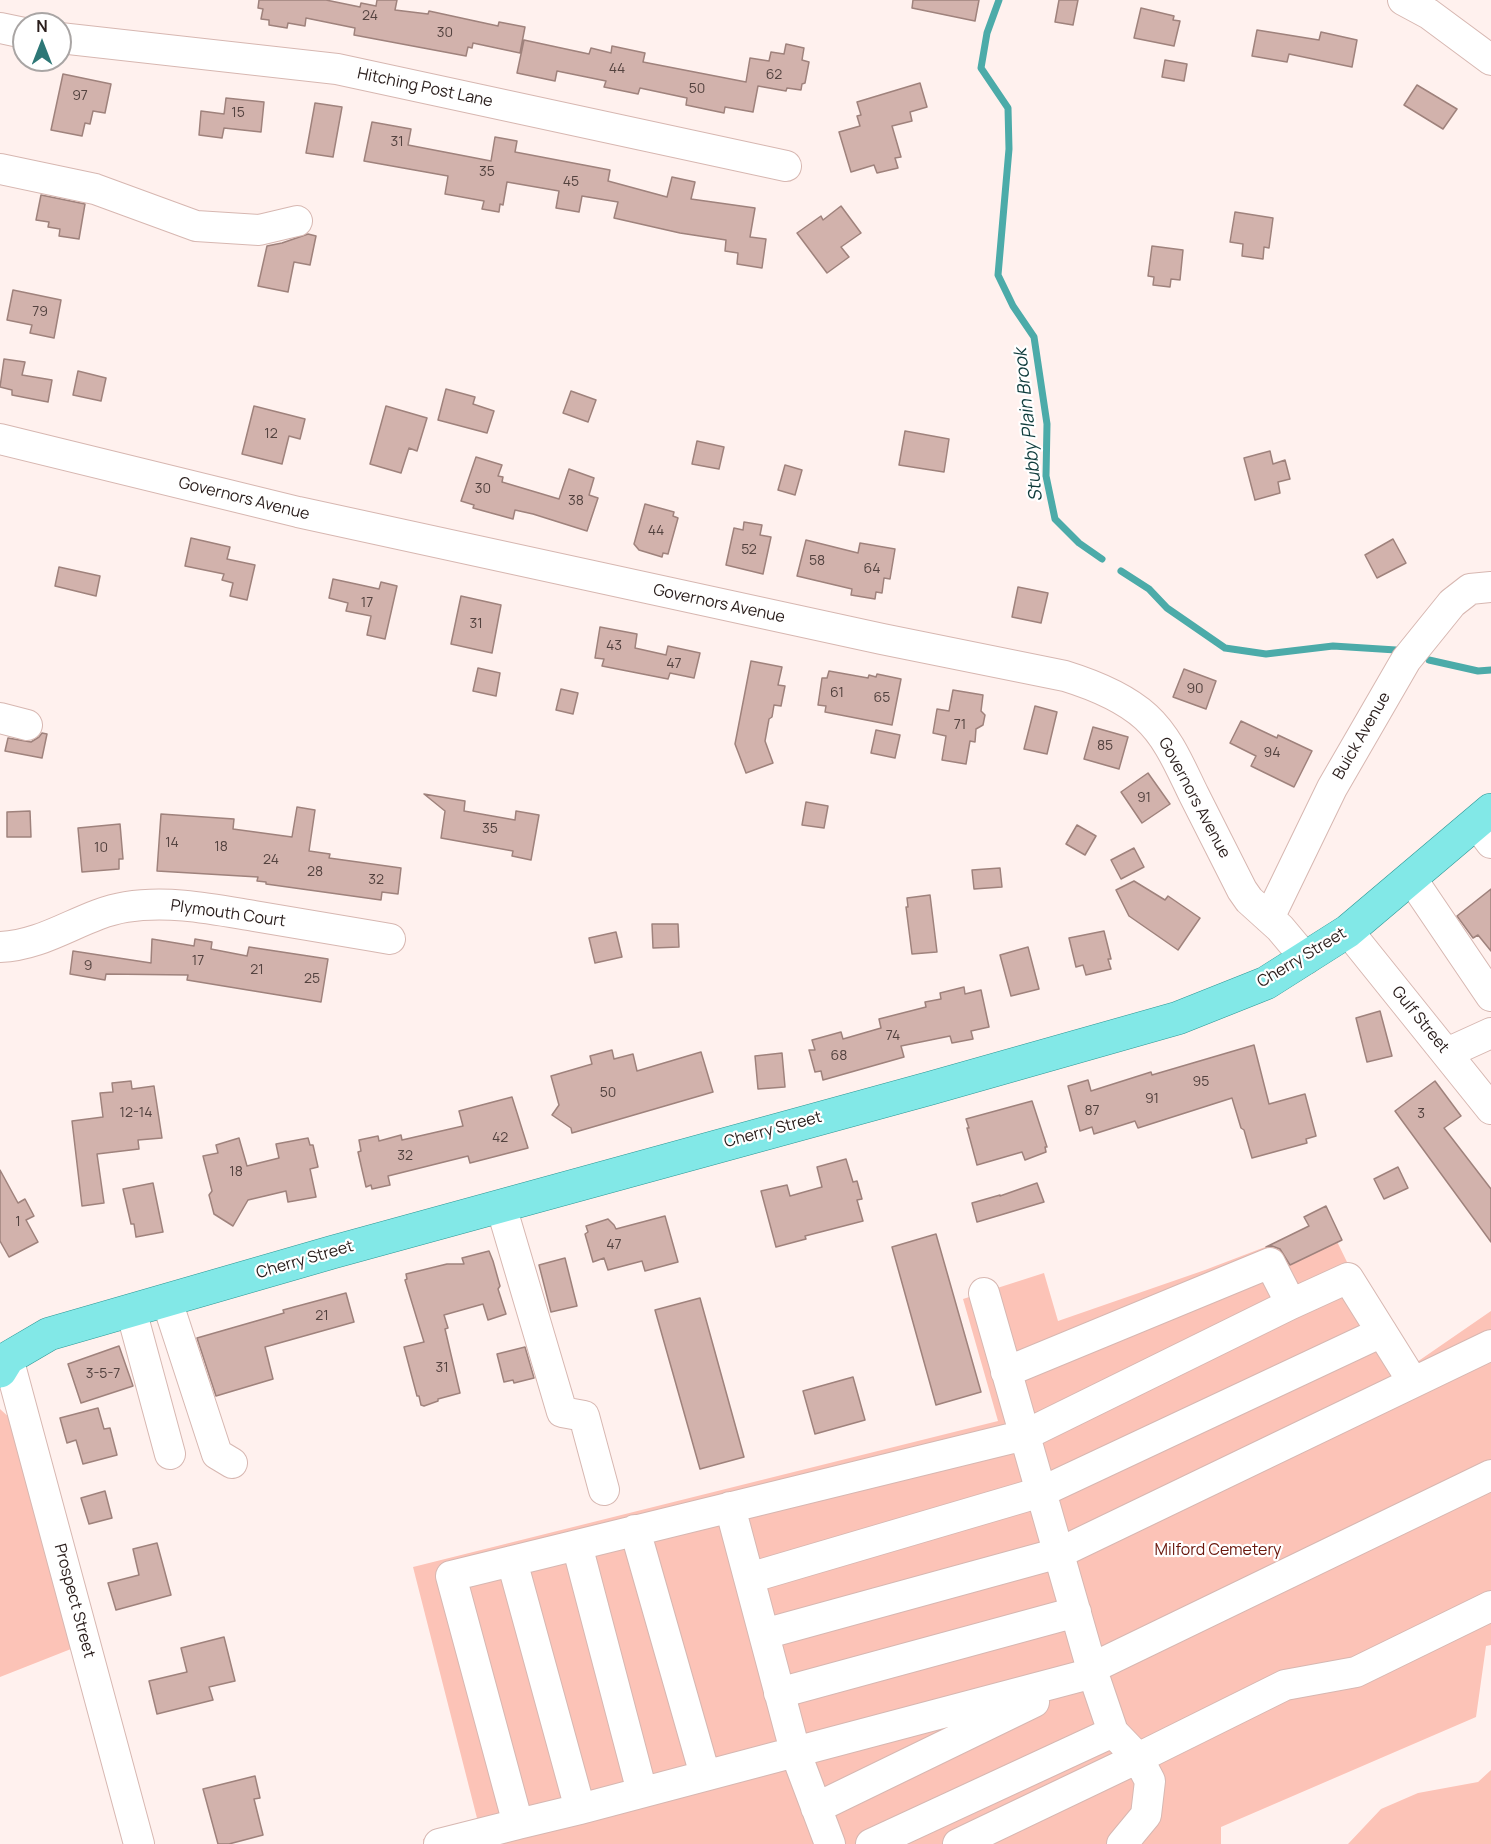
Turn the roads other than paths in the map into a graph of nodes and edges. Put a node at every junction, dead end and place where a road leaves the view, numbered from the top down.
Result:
1 (1403, 0) edge
2 (72, 39) edge
3 (1491, 60) edge
4 (786, 166) dead end
5 (0, 169) edge
6 (297, 221) dead end
7 (0, 439) edge
8 (1491, 587) edge
9 (1486, 825) edge
10 (1411, 878) junction
11 (1269, 918) junction
12 (1348, 931) junction
13 (390, 939) dead end
14 (0, 946) edge
15 (1306, 959) junction
16 (1491, 996) edge
17 (1491, 1033) edge
18 (1447, 1053) junction
19 (1491, 1109) edge
20 (501, 1206) junction
21 (984, 1293) dead end
22 (167, 1300) junction
23 (1291, 1304) junction
24 (131, 1310) junction
25 (1382, 1332) junction
26 (1491, 1345) edge
27 (3, 1357) edge
28 (1006, 1372) junction
29 (1413, 1383) junction
30 (1024, 1435) junction
31 (171, 1454) dead end
32 (232, 1463) dead end
33 (1491, 1475) edge
34 (604, 1490) dead end
35 (1041, 1492) junction
36 (730, 1507) junction
37 (635, 1530) junction
38 (577, 1545) junction
39 (1059, 1553) junction
40 (512, 1561) junction
41 (748, 1578) junction
42 (1491, 1606) edge
43 (1076, 1612) junction
44 (764, 1634) junction
45 (1093, 1671) junction
46 (779, 1693) junction
47 (1113, 1732) junction
48 (795, 1751) junction
49 (1137, 1758) junction
50 (705, 1775) junction
51 (642, 1792) junction
52 (816, 1808) junction
53 (580, 1809) junction
54 (518, 1824) junction
55 (139, 1844) edge
56 (439, 1844) edge
57 (830, 1844) edge
58 (871, 1844) edge
59 (958, 1844) edge
60 (1122, 1844) edge

1 - 3 street
2 - 4 street, Hitching Post Lane
5 - 6 street
7 - 11 street, Governors Avenue
8 - 11 street, Buick Avenue
9 - 10 main road, Cherry Street
10 - 12 main road, Cherry Street
10 - 16 street
11 - 15 street, Governors Avenue
12 - 15 main road, Cherry Street
12 - 18 street, Gulf Street
13 - 14 street, Plymouth Court
15 - 20 main road, Cherry Street
17 - 18 street
18 - 19 street, Gulf Street
20 - 22 main road, Cherry Street
20 - 34 street
21 - 28 street
22 - 24 main road, Cherry Street
22 - 32 street
23 - 25 street
23 - 28 street
23 - 30 street
24 - 27 main road, Cherry Street
24 - 31 street
25 - 29 street
25 - 35 street
26 - 29 street
27 - 55 street, Prospect Street
28 - 30 street
29 - 39 street
30 - 35 street
30 - 36 street
33 - 45 street
35 - 39 street
35 - 41 street
36 - 37 street
36 - 41 street
37 - 38 street
37 - 50 street
38 - 40 street
38 - 51 street
39 - 43 street
39 - 44 street
40 - 53 street
40 - 54 street
41 - 44 street
42 - 49 street
43 - 45 street
43 - 46 street
44 - 46 street
45 - 47 street
45 - 48 street
45 - 52 street
46 - 48 street
47 - 49 street
47 - 58 street
48 - 50 street
48 - 52 street
49 - 59 street
49 - 60 street
50 - 51 street
51 - 53 street
52 - 57 street
53 - 54 street
54 - 56 street

